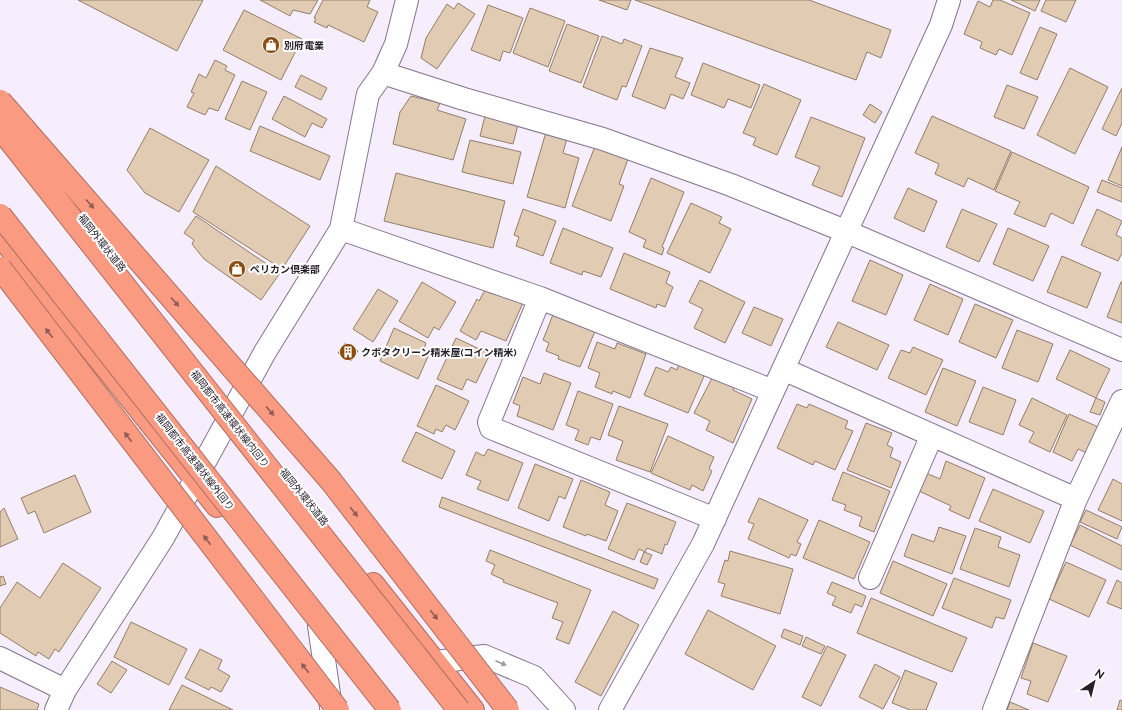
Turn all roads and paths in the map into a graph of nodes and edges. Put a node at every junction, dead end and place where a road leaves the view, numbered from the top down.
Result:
1 (407, 0) edge
2 (948, 0) edge
3 (383, 73) junction
4 (0, 101) edge
5 (0, 114) edge
6 (0, 128) edge
7 (0, 215) edge
8 (341, 229) junction
9 (845, 231) junction
10 (0, 235) edge
11 (0, 268) edge
12 (540, 298) junction
13 (1122, 350) edge
14 (783, 369) junction
15 (773, 391) junction
16 (1122, 401) edge
17 (233, 409) junction
18 (932, 435) junction
19 (195, 480) junction
20 (1076, 499) junction
21 (715, 519) junction
22 (870, 578) dead end
23 (319, 626) junction
24 (0, 658) edge
25 (436, 662) junction
26 (65, 690) junction
27 (56, 710) edge
28 (331, 710) edge
29 (338, 710) edge
30 (383, 710) edge
31 (390, 710) edge
32 (460, 710) edge
33 (473, 710) edge
34 (508, 710) edge
35 (564, 710) edge
36 (610, 710) edge
37 (994, 710) edge

1 - 3 street
2 - 9 street
3 - 8 street
3 - 9 street
4 -> 34 highway, bridge
5 - 17 highway, 福岡外環状道路
6 - 32 highway, 福岡都市高速環状線内回り, bridge
7 - 31 highway, 福岡都市高速環状線外回り, bridge
8 - 12 street
8 - 17 street
9 - 13 street
9 - 14 street
10 - 19 highway
29 -> 11 highway, bridge
12 - 15 street
12 - 21 street
14 - 15 street
14 - 18 street
15 - 21 street
16 - 20 street
17 - 19 street
17 - 25 highway, 福岡外環状道路
18 - 20 street
18 - 22 street
19 - 23 highway
19 - 26 street
20 - 37 street
21 - 36 street
23 - 28 street
23 - 30 highway
24 - 26 street
25 - 33 highway, 福岡外環状道路
25 -> 35 street
26 - 27 street

